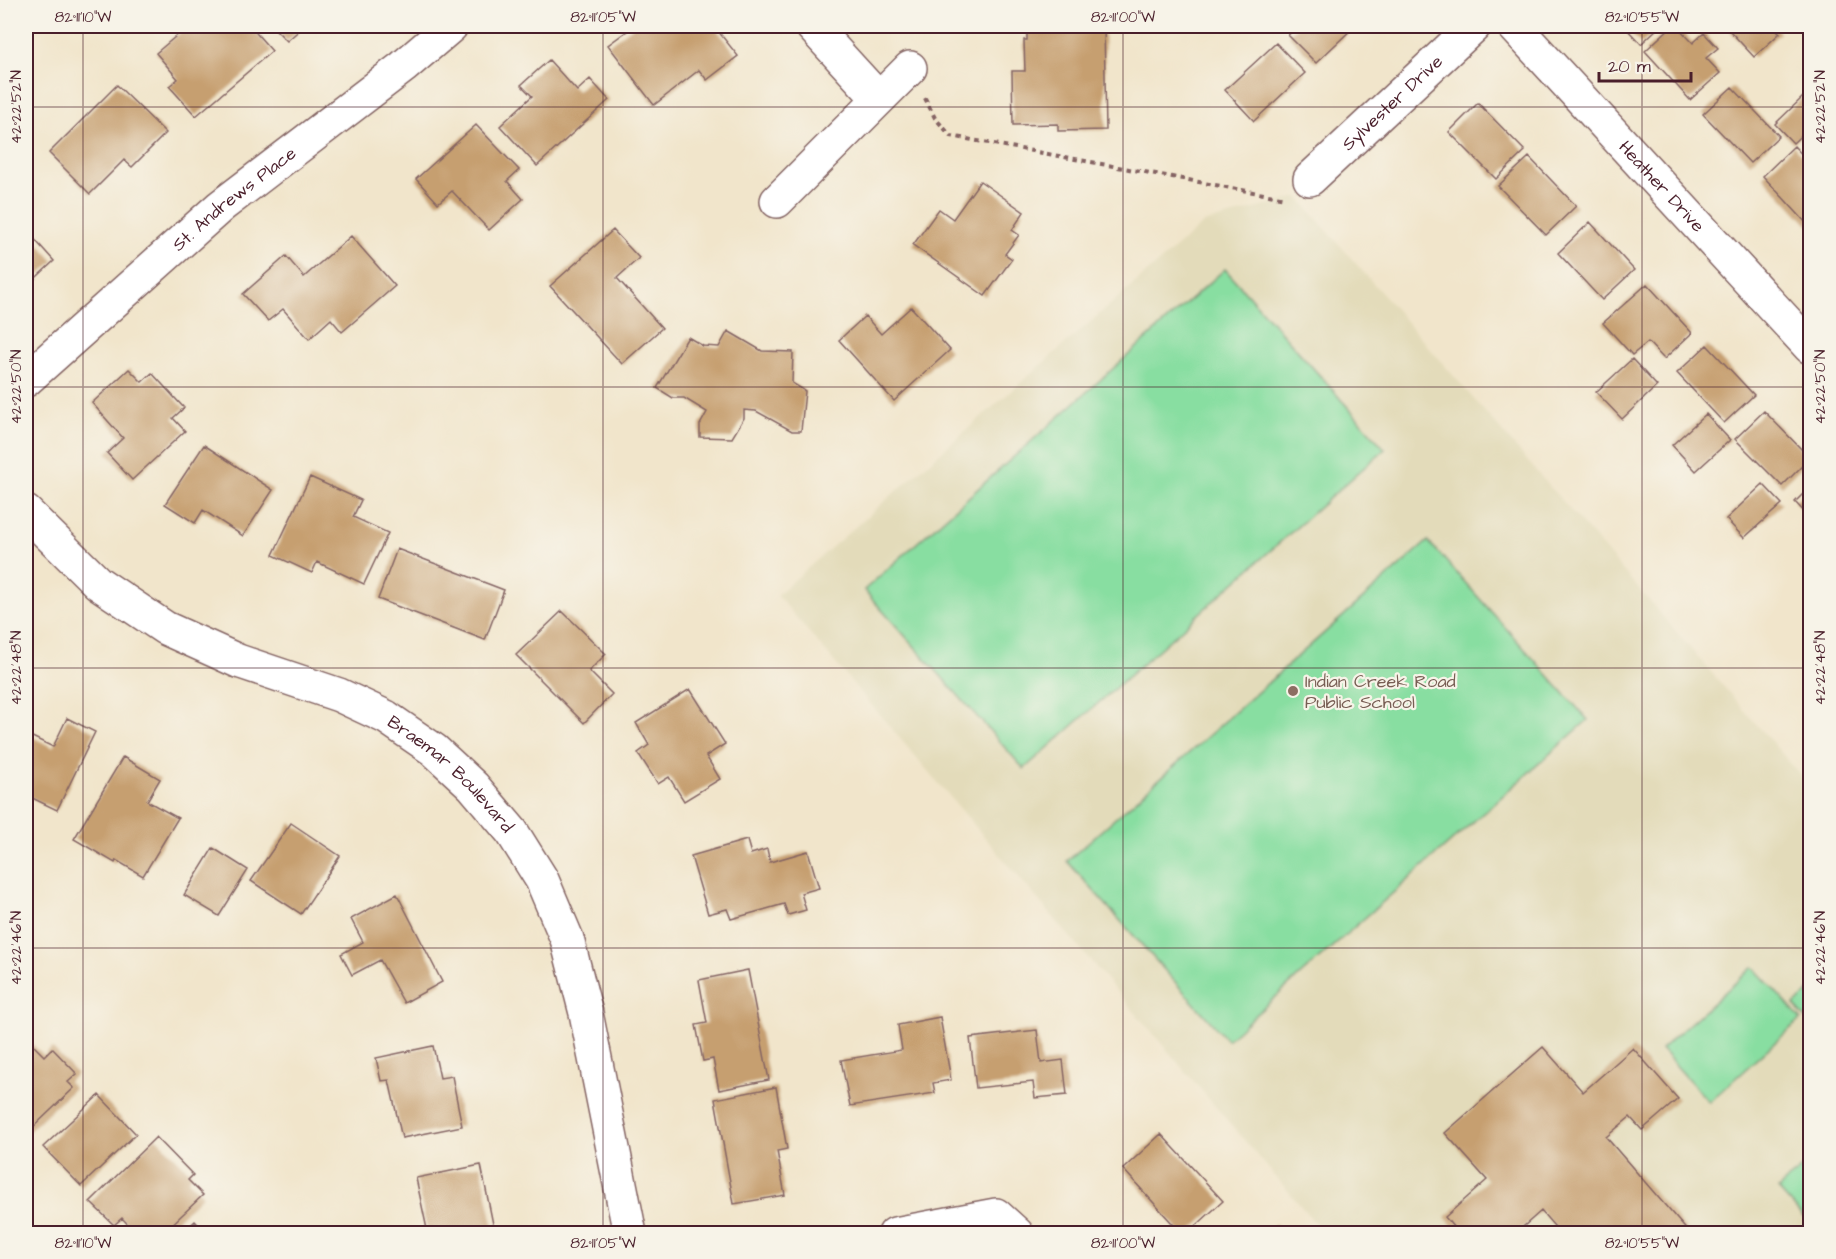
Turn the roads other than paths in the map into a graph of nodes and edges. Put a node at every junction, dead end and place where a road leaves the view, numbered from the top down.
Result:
1 (451, 26) edge
2 (812, 26) edge
3 (1474, 26) edge
4 (1514, 26) edge
5 (910, 68) road end
6 (878, 98) junction
7 (1298, 188) road end
8 (777, 201) dead end
9 (1810, 347) edge
10 (26, 380) edge
11 (26, 512) edge
12 (630, 1233) edge
13 (895, 1233) edge
14 (1017, 1233) edge

1 - 10 street, St. Andrews Place
2 - 6 street
3 - 7 street, Sylvester Drive
4 - 9 street, Heather Drive
5 - 6 street
6 - 8 street
11 - 12 street, Braemar Boulevard
13 - 14 street

